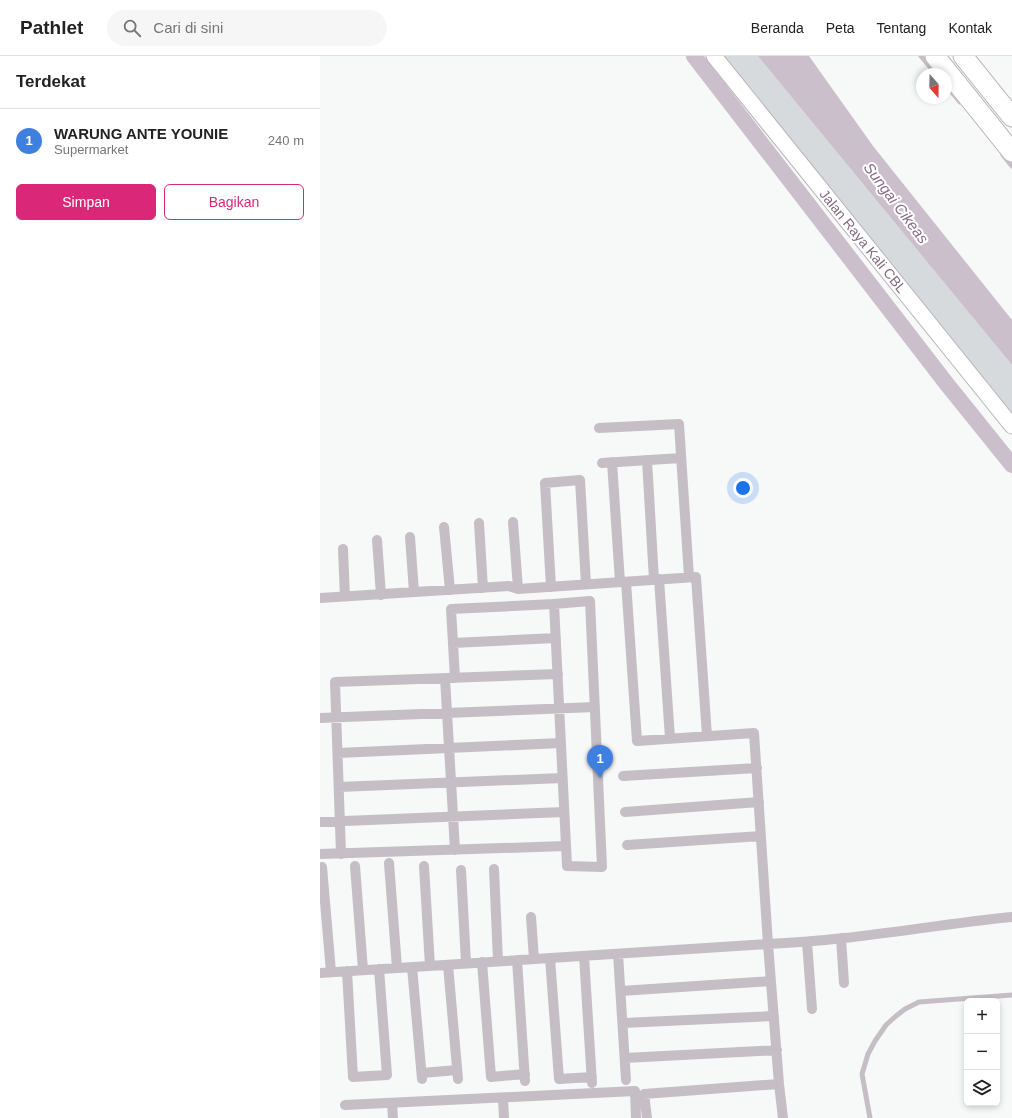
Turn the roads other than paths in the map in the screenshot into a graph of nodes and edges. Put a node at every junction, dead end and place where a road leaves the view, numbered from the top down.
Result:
1 (714, 56) edge
2 (921, 56) edge
3 (934, 56) edge
4 (963, 56) edge
5 (931, 68) edge
6 (952, 93) edge
7 (961, 104) dead end
8 (1012, 117) edge
9 (1005, 151) edge
10 (1012, 166) edge
11 (1012, 426) edge
12 (599, 428) dead end
13 (681, 458) junction
14 (647, 460) junction
15 (513, 522) dead end
16 (479, 523) dead end
17 (444, 527) dead end
18 (410, 537) dead end
19 (377, 540) dead end
20 (343, 549) dead end
21 (689, 577) junction
22 (656, 580) junction
23 (623, 582) junction
24 (586, 584) junction
25 (551, 587) junction
26 (483, 588) junction
27 (518, 589) junction
28 (450, 590) junction
29 (414, 592) junction
30 (380, 594) junction
31 (345, 597) junction
32 (320, 598) edge
33 (554, 604) junction
34 (556, 638) junction
35 (453, 643) junction
36 (558, 674) junction
37 (450, 678) junction
38 (595, 707) junction
39 (559, 709) junction
40 (447, 713) junction
41 (320, 718) edge
42 (336, 718) junction
43 (707, 736) junction
44 (670, 738) junction
45 (561, 743) junction
46 (449, 748) junction
47 (338, 753) junction
48 (757, 768) junction
49 (623, 776) dead end
50 (562, 778) junction
51 (450, 782) junction
52 (339, 787) junction
53 (759, 802) junction
54 (564, 812) junction
55 (625, 812) dead end
56 (452, 816) junction
57 (340, 821) junction
58 (320, 822) edge
59 (761, 836) junction
60 (627, 845) dead end
61 (566, 846) junction
62 (455, 850) junction
63 (320, 854) edge
64 (341, 854) junction
65 (389, 863) dead end
66 (355, 866) dead end
67 (424, 866) dead end
68 (322, 867) dead end
69 (494, 869) dead end
70 (461, 870) dead end
71 (530, 917) dead end
72 (1012, 917) edge
73 (841, 938) junction
74 (807, 942) junction
75 (768, 944) junction
76 (618, 954) junction
77 (584, 956) junction
78 (550, 958) junction
79 (534, 959) junction
80 (516, 960) junction
81 (498, 961) junction
82 (482, 962) junction
83 (466, 963) junction
84 (448, 964) junction
85 (430, 966) junction
86 (412, 967) junction
87 (397, 968) junction
88 (379, 969) junction
89 (363, 970) junction
90 (347, 971) junction
91 (332, 972) junction
92 (320, 973) edge
93 (771, 982) junction
94 (844, 983) dead end
95 (621, 991) junction
96 (1012, 995) edge
97 (812, 1009) dead end
98 (774, 1016) junction
99 (623, 1023) junction
100 (777, 1050) junction
101 (625, 1058) junction
102 (626, 1080) dead end
103 (779, 1084) junction
104 (503, 1098) junction
105 (392, 1103) junction
106 (345, 1105) dead end
107 (393, 1118) edge
108 (504, 1118) edge
109 (636, 1118) edge
110 (647, 1118) edge
111 (783, 1118) edge
112 (870, 1118) edge

1 - 11 main road, Jalan Raya Kali CBL
2 - 5 lane
3 - 9 highway
4 - 8 highway
6 - 7 lane
9 - 10 lane
12 - 13 street
13 - 14 street
13 - 21 street
14 - 22 street
14 - 23 street
15 - 27 street
16 - 26 street
17 - 28 street
18 - 29 street
19 - 30 street
20 - 31 street
21 - 22 street
21 - 43 street
22 - 23 street
22 - 44 street
23 - 24 street
23 - 44 street
24 - 25 street
24 - 25 street
25 - 27 street
26 - 27 street
26 - 28 street
28 - 29 street
29 - 30 street
30 - 31 street
31 - 32 street
33 - 34 street
33 - 35 street
33 - 38 street
34 - 35 street
34 - 36 street
35 - 37 street
36 - 37 street
36 - 39 street
37 - 40 street
37 - 42 street
38 - 39 street
38 - 61 street
39 - 40 street
39 - 45 street
40 - 42 street
40 - 46 street
41 - 42 street
42 - 47 street
43 - 44 street
43 - 48 street
45 - 46 street
45 - 50 street
46 - 47 street
46 - 51 street
47 - 52 street
48 - 49 street
48 - 53 street
50 - 51 street
50 - 54 street
51 - 52 street
51 - 56 street
52 - 57 street
53 - 55 street
53 - 59 street
54 - 56 street
54 - 61 street
56 - 57 street
56 - 62 street
57 - 58 street
57 - 64 street
59 - 60 street
59 - 75 street
61 - 62 street
62 - 64 street
63 - 64 street
65 - 87 street
66 - 89 street
67 - 85 street
68 - 91 street
69 - 81 street
70 - 83 street
71 - 79 street
72 - 73 street
73 - 74 street
73 - 94 street
74 - 75 street
74 - 97 street
75 - 76 street
75 - 93 street
76 - 77 street
76 - 95 street
77 - 78 street
77 - 78 street
78 - 79 street
79 - 80 street
80 - 81 street
80 - 82 street
81 - 82 street
82 - 83 street
83 - 84 street
84 - 85 street
84 - 86 street
85 - 86 street
86 - 87 street
87 - 88 street
88 - 89 street
88 - 90 street
89 - 90 street
90 - 91 street
91 - 92 street
93 - 95 street
93 - 98 street
95 - 99 street
96 - 112 lane
98 - 99 street
98 - 100 street
99 - 101 street
100 - 101 street
100 - 103 street
101 - 102 street
103 - 110 street
103 - 111 street
104 - 105 street
104 - 108 street
104 - 109 street
105 - 106 street
105 - 107 street

